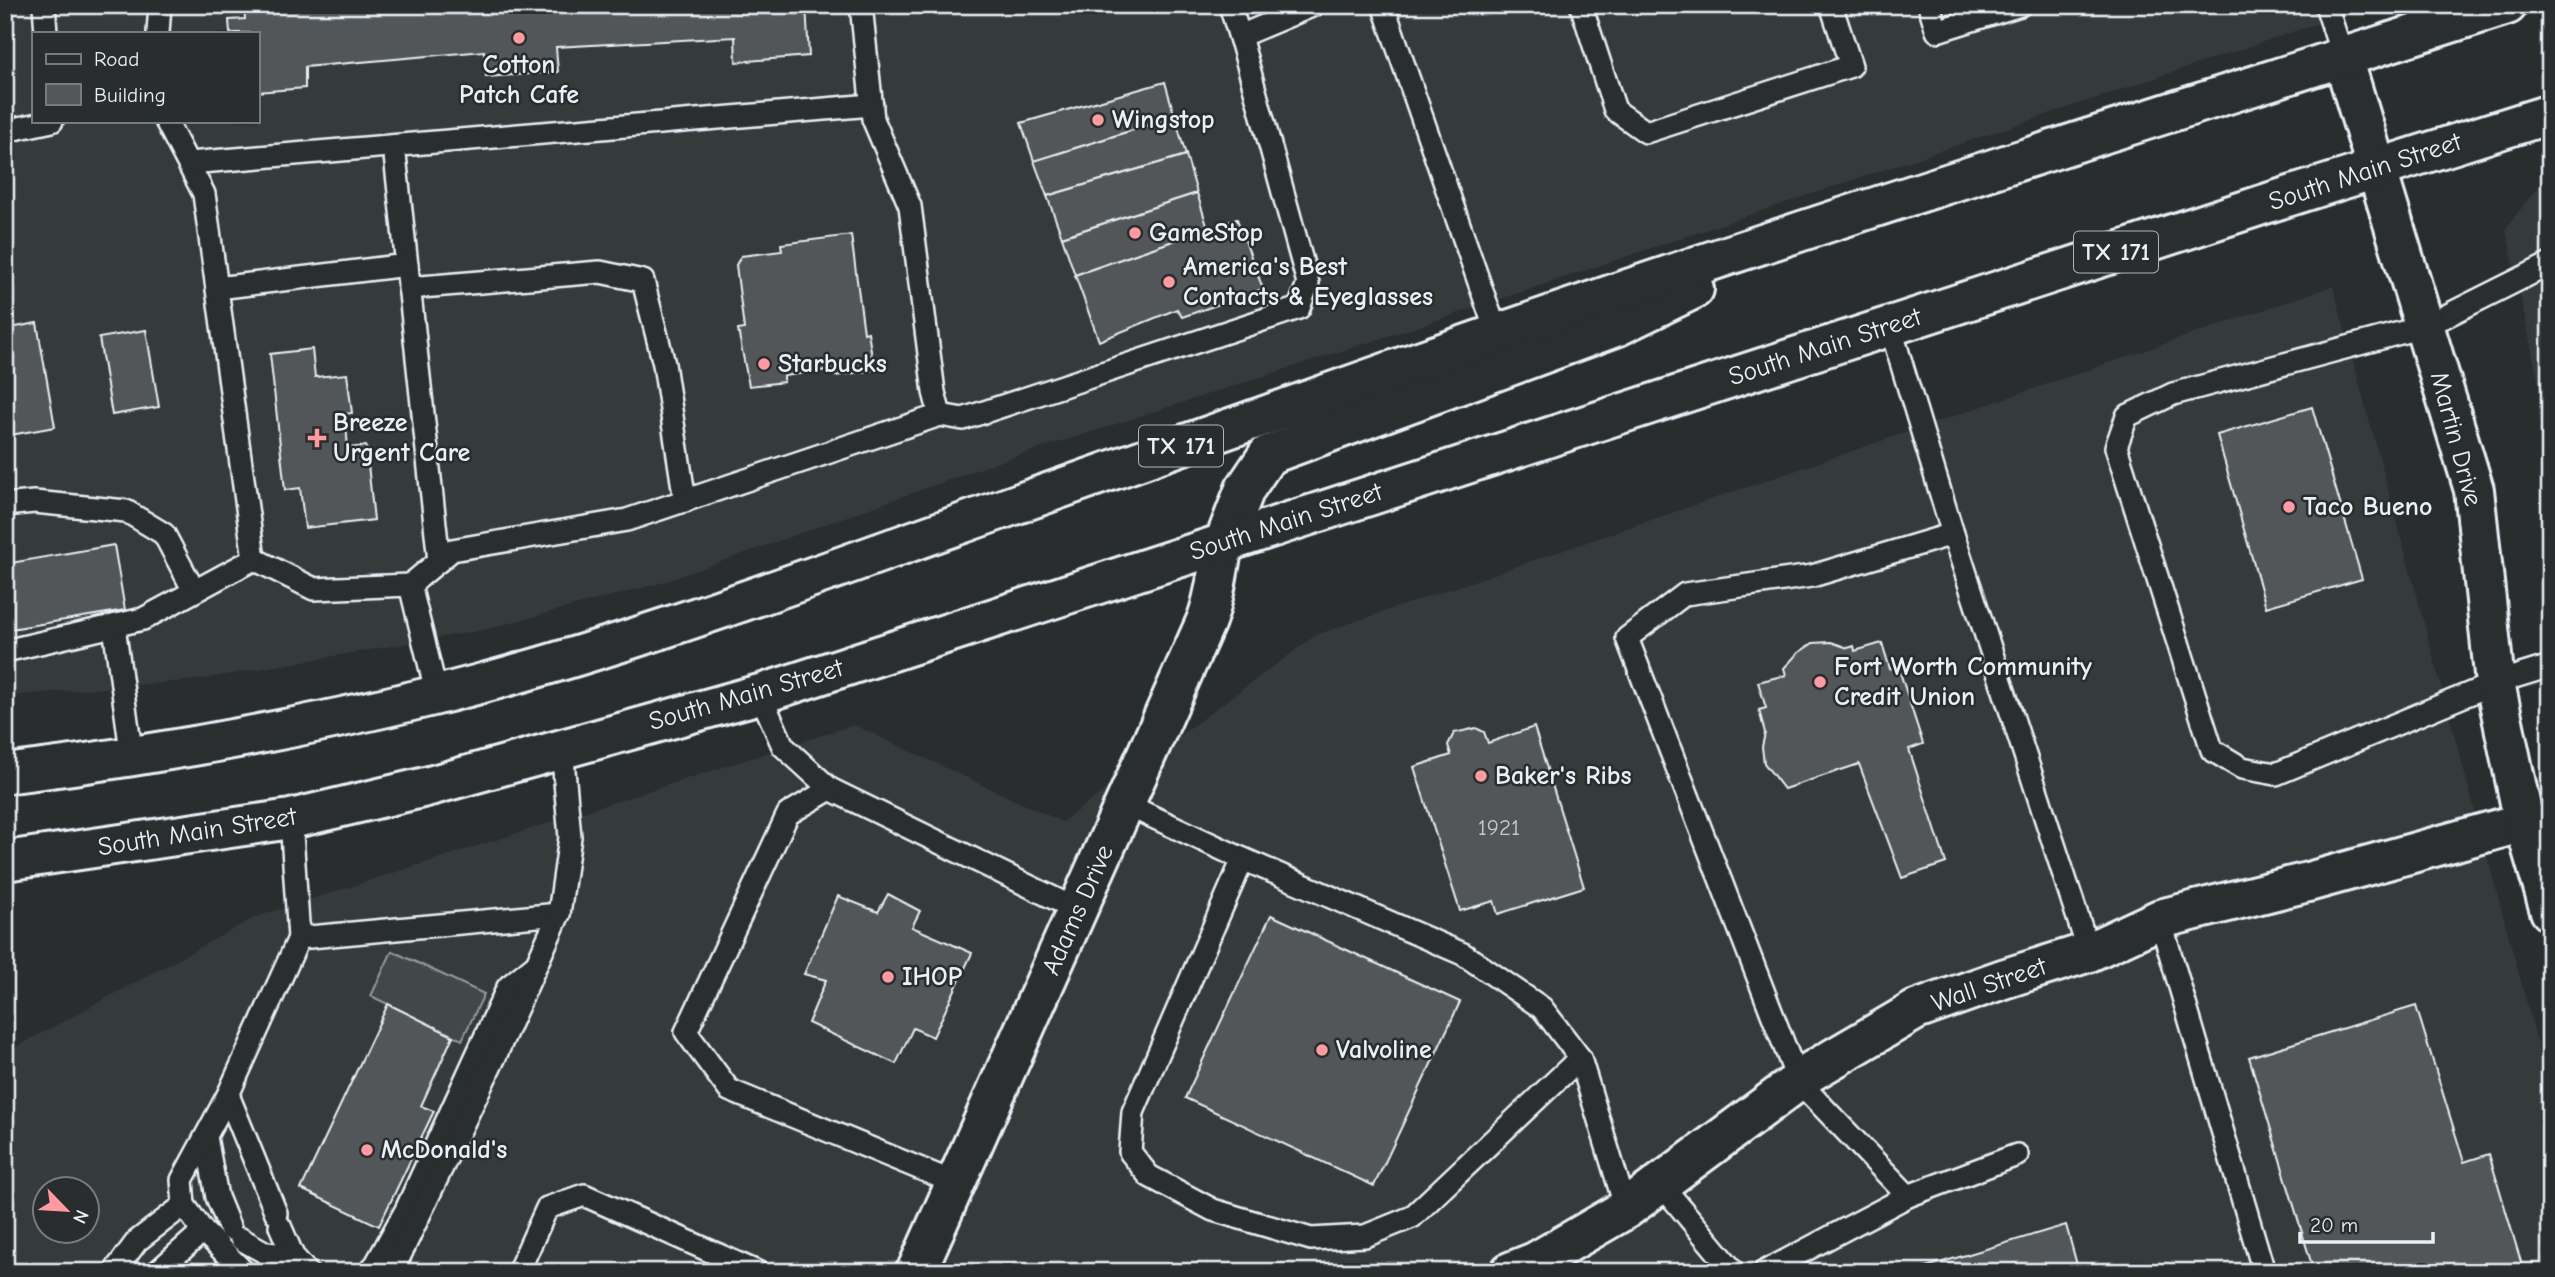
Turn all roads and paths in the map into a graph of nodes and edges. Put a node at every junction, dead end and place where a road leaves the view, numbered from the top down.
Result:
1 (44, 5) edge
2 (160, 5) edge
3 (861, 5) edge
4 (1230, 5) edge
5 (1314, 5) edge
6 (1383, 5) edge
7 (1581, 5) edge
8 (1831, 5) edge
9 (1929, 5) edge
10 (2020, 5) edge
11 (2326, 5) edge
12 (2507, 5) edge
13 (1972, 12) edge
14 (46, 32) edge
15 (158, 32) edge
16 (1241, 41) junction
17 (2343, 58) junction
18 (872, 105) junction
19 (2550, 114) edge
20 (47, 122) edge
21 (167, 122) edge
22 (5, 131) edge
23 (394, 146) junction
24 (189, 163) junction
25 (2377, 168) junction
26 (1847, 216) junction
27 (2550, 264) edge
28 (407, 265) junction
29 (217, 288) junction
30 (409, 288) junction
31 (1890, 326) junction
32 (2426, 326) junction
33 (1497, 334) junction
34 (940, 415) junction
35 (685, 501) junction
36 (5, 505) edge
37 (1953, 534) junction
38 (1224, 543) junction
39 (254, 559) junction
40 (439, 561) junction
41 (410, 585) junction
42 (194, 591) junction
43 (114, 626) junction
44 (5, 651) edge
45 (2550, 667) edge
46 (2496, 682) junction
47 (760, 694) junction
48 (438, 695) junction
49 (562, 748) junction
50 (132, 758) junction
51 (5, 774) edge
52 (830, 789) junction
53 (1125, 804) junction
54 (2537, 818) edge
55 (291, 819) junction
56 (1243, 859) junction
57 (5, 861) edge
58 (1078, 909) junction
59 (2550, 911) edge
60 (559, 914) junction
61 (2160, 919) junction
62 (299, 939) junction
63 (2089, 952) junction
64 (536, 965) junction
65 (1580, 1058) junction
66 (1798, 1081) junction
67 (228, 1096) junction
68 (206, 1137) junction
69 (2017, 1155) dead end
70 (955, 1182) junction
71 (1660, 1183) junction
72 (1908, 1196) junction
73 (184, 1205) junction
74 (1626, 1209) junction
75 (203, 1231) junction
76 (300, 1264) edge
77 (1512, 1271) edge
78 (114, 1272) edge
79 (157, 1272) edge
80 (244, 1272) edge
81 (369, 1272) edge
82 (391, 1272) edge
83 (517, 1272) edge
84 (757, 1272) edge
85 (916, 1272) edge
86 (1734, 1272) edge
87 (1764, 1272) edge
88 (2263, 1272) edge

1 - 14 lane
2 - 15 lane
3 - 18 lane
4 - 16 lane
5 - 16 lane
6 - 33 lane
7 - 8 lane
9 - 13 lane
10 - 13 lane
11 - 17 lane
12 - 17 main road, TX 171
16 - 34 lane
17 - 25 main road, Martin Drive
17 - 26 main road, TX 171
18 - 23 lane
18 - 34 lane
19 - 25 main road, South Main Street / TX 171
20 - 22 lane
21 - 24 lane
23 - 24 lane
23 - 28 lane
24 - 29 lane
25 - 31 main road, South Main Street / TX 171
25 - 32 main road, Martin Drive
26 - 33 main road, TX 171
26 - 38 main road, Adams Drive
27 - 32 lane
28 - 29 lane
28 - 30 lane
29 - 39 lane
30 - 35 lane
30 - 40 lane
31 - 37 lane
31 - 38 main road, South Main Street / TX 171
32 - 46 main road, Martin Drive
32 - 46 lane
33 - 48 main road, TX 171
34 - 35 lane
35 - 40 lane
36 - 42 lane
37 - 63 lane
37 - 66 lane
38 - 47 main road, South Main Street / TX 171
38 - 53 main road, Adams Drive
39 - 41 lane
39 - 42 lane
40 - 41 lane
41 - 48 lane
42 - 43 lane
43 - 44 lane
43 - 50 lane
45 - 46 lane
46 - 54 main road, Martin Drive
47 - 49 main road, South Main Street / TX 171
47 - 52 lane
48 - 50 main road, TX 171
49 - 55 main road, South Main Street / TX 171
49 - 60 lane
50 - 51 main road, TX 171
52 - 58 lane
52 - 70 lane
53 - 56 lane
53 - 58 main road, Adams Drive
54 - 59 main road, Martin Drive
54 - 61 main road, Wall Street
55 - 57 main road, South Main Street / TX 171
55 - 62 lane
56 - 65 lane
56 - 65 lane
58 - 70 main road, Adams Drive
60 - 62 lane
60 - 64 lane
61 - 63 main road, Wall Street
61 - 88 lane
62 - 67 lane
63 - 66 main road, Wall Street
64 - 81 lane
64 - 82 lane
65 - 74 lane
66 - 71 main road, Wall Street
66 - 72 lane
67 - 68 lane
67 - 76 lane
68 - 73 lane
68 - 76 lane
69 - 72 lane
70 - 85 main road, Adams Drive
71 - 74 main road, Wall Street
71 - 86 lane
72 - 87 lane
73 - 75 lane
73 - 78 lane
74 - 77 main road, Wall Street
75 - 79 lane
75 - 80 lane
83 - 84 lane

